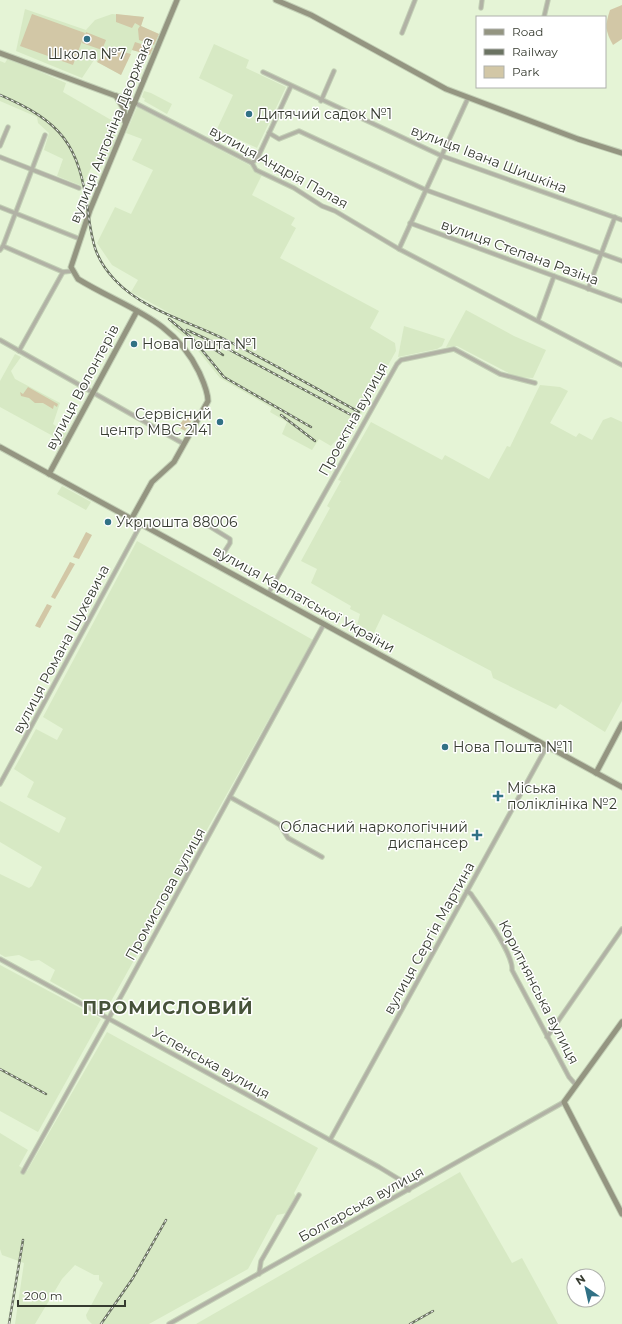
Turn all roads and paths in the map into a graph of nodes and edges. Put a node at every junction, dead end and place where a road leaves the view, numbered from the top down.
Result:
1 (177, 0) edge
2 (276, 0) edge
3 (415, 0) edge
4 (482, 0) edge
5 (548, 0) edge
6 (481, 8) dead end
7 (544, 16) edge
8 (402, 33) dead end
9 (0, 53) edge
10 (334, 71) dead end
11 (263, 72) dead end
12 (291, 86) junction
13 (116, 96) junction
14 (468, 98) junction
15 (321, 101) junction
16 (135, 103) junction
17 (125, 125) junction
18 (8, 127) dead end
19 (269, 133) junction
20 (45, 135) dead end
21 (0, 146) edge
22 (622, 153) edge
23 (442, 156) junction
24 (0, 157) edge
25 (252, 162) junction
26 (32, 169) junction
27 (79, 188) dead end
28 (426, 190) junction
29 (0, 207) edge
30 (15, 213) junction
31 (615, 218) junction
32 (622, 220) edge
33 (410, 223) junction
34 (80, 239) junction
35 (3, 246) junction
36 (399, 249) junction
37 (0, 250) edge
38 (601, 253) junction
39 (622, 261) edge
40 (72, 271) junction
41 (63, 272) junction
42 (554, 276) junction
43 (588, 288) junction
44 (622, 301) edge
45 (136, 311) junction
46 (538, 320) junction
47 (0, 340) edge
48 (19, 351) junction
49 (622, 365) edge
50 (535, 383) dead end
51 (93, 393) junction
52 (184, 444) junction
53 (0, 447) edge
54 (49, 474) junction
55 (132, 518) junction
56 (141, 524) junction
57 (209, 526) dead end
58 (216, 565) junction
59 (268, 594) junction
60 (324, 624) junction
61 (622, 724) edge
62 (547, 746) junction
63 (596, 773) junction
64 (0, 784) edge
65 (622, 787) edge
66 (230, 797) junction
67 (322, 857) dead end
68 (466, 891) junction
69 (622, 929) edge
70 (0, 959) edge
71 (108, 1018) junction
72 (622, 1022) edge
73 (547, 1037) junction
74 (576, 1085) junction
75 (564, 1102) junction
76 (330, 1140) junction
77 (23, 1172) dead end
78 (409, 1190) junction
79 (299, 1194) dead end
80 (622, 1214) edge
81 (259, 1274) junction
82 (170, 1324) edge

1 - 16 street, вулиця Антоніна Дворжака
2 - 14 street
3 - 8 street
4 - 6 street
5 - 7 street
9 - 13 street, вулиця Андрія Палая
10 - 15 street
11 - 12 street, вулиця Івана Шишкіна
12 - 15 street, вулиця Івана Шишкіна
12 - 19 street
13 - 16 street, вулиця Андрія Палая
13 - 17 street
14 - 22 street
14 - 23 street
15 - 23 street, вулиця Івана Шишкіна
16 - 17 street, вулиця Антоніна Дворжака
16 - 25 street, вулиця Андрія Палая
17 - 34 street, вулиця Антоніна Дворжака
18 - 21 street
19 - 25 street
19 - 28 street
20 - 26 street
23 - 28 street
23 - 31 street, вулиця Івана Шишкіна
24 - 26 street
25 - 36 street, вулиця Андрія Палая
26 - 27 street
26 - 30 street
28 - 33 street
28 - 38 street
29 - 30 street
30 - 34 street
30 - 35 street
31 - 32 street, вулиця Івана Шишкіна
31 - 38 street
33 - 36 street
33 - 42 street, вулиця Степана Разіна
34 - 40 street, вулиця Антоніна Дворжака
35 - 37 street
35 - 41 street
36 - 46 street, вулиця Андрія Палая
38 - 39 street
38 - 43 street
40 - 41 street
40 - 45 street
41 - 48 street
42 - 43 street, вулиця Степана Разіна
42 - 46 street
43 - 44 street, вулиця Степана Разіна
45 - 51 street, вулиця Волонтерів
45 - 52 street
46 - 49 street, вулиця Андрія Палая
47 - 48 street
48 - 51 street
50 - 59 street, Проектна вулиця
51 - 52 street
51 - 54 street, вулиця Волонтерів
52 - 55 street
53 - 54 street, вулиця Карпатської України
54 - 55 street, вулиця Карпатської України
55 - 56 street, вулиця Карпатської України
56 - 58 street, вулиця Карпатської України
56 - 64 street, вулиця Романа Шухевича
57 - 58 street
58 - 59 street, вулиця Карпатської України
59 - 60 street, вулиця Карпатської України
60 - 62 street, вулиця Карпатської України
60 - 66 street, Промислова вулиця
61 - 63 street
62 - 63 street, вулиця Карпатської України
62 - 68 street, вулиця Сергія Мартина
63 - 65 street, вулиця Карпатської України
66 - 67 street
66 - 71 street, Промислова вулиця
68 - 73 street, Коритнянська вулиця
68 - 76 street, вулиця Сергія Мартина
69 - 73 street
70 - 71 street, Успенська вулиця
71 - 76 street, Успенська вулиця
71 - 77 street, Промислова вулиця
72 - 74 street, Коритнянська вулиця
73 - 74 street, Коритнянська вулиця
74 - 75 street, Коритнянська вулиця
75 - 78 street, Болгарська вулиця
75 - 80 street
76 - 78 street, Успенська вулиця
78 - 81 street, Болгарська вулиця
79 - 81 street
81 - 82 street, Болгарська вулиця

